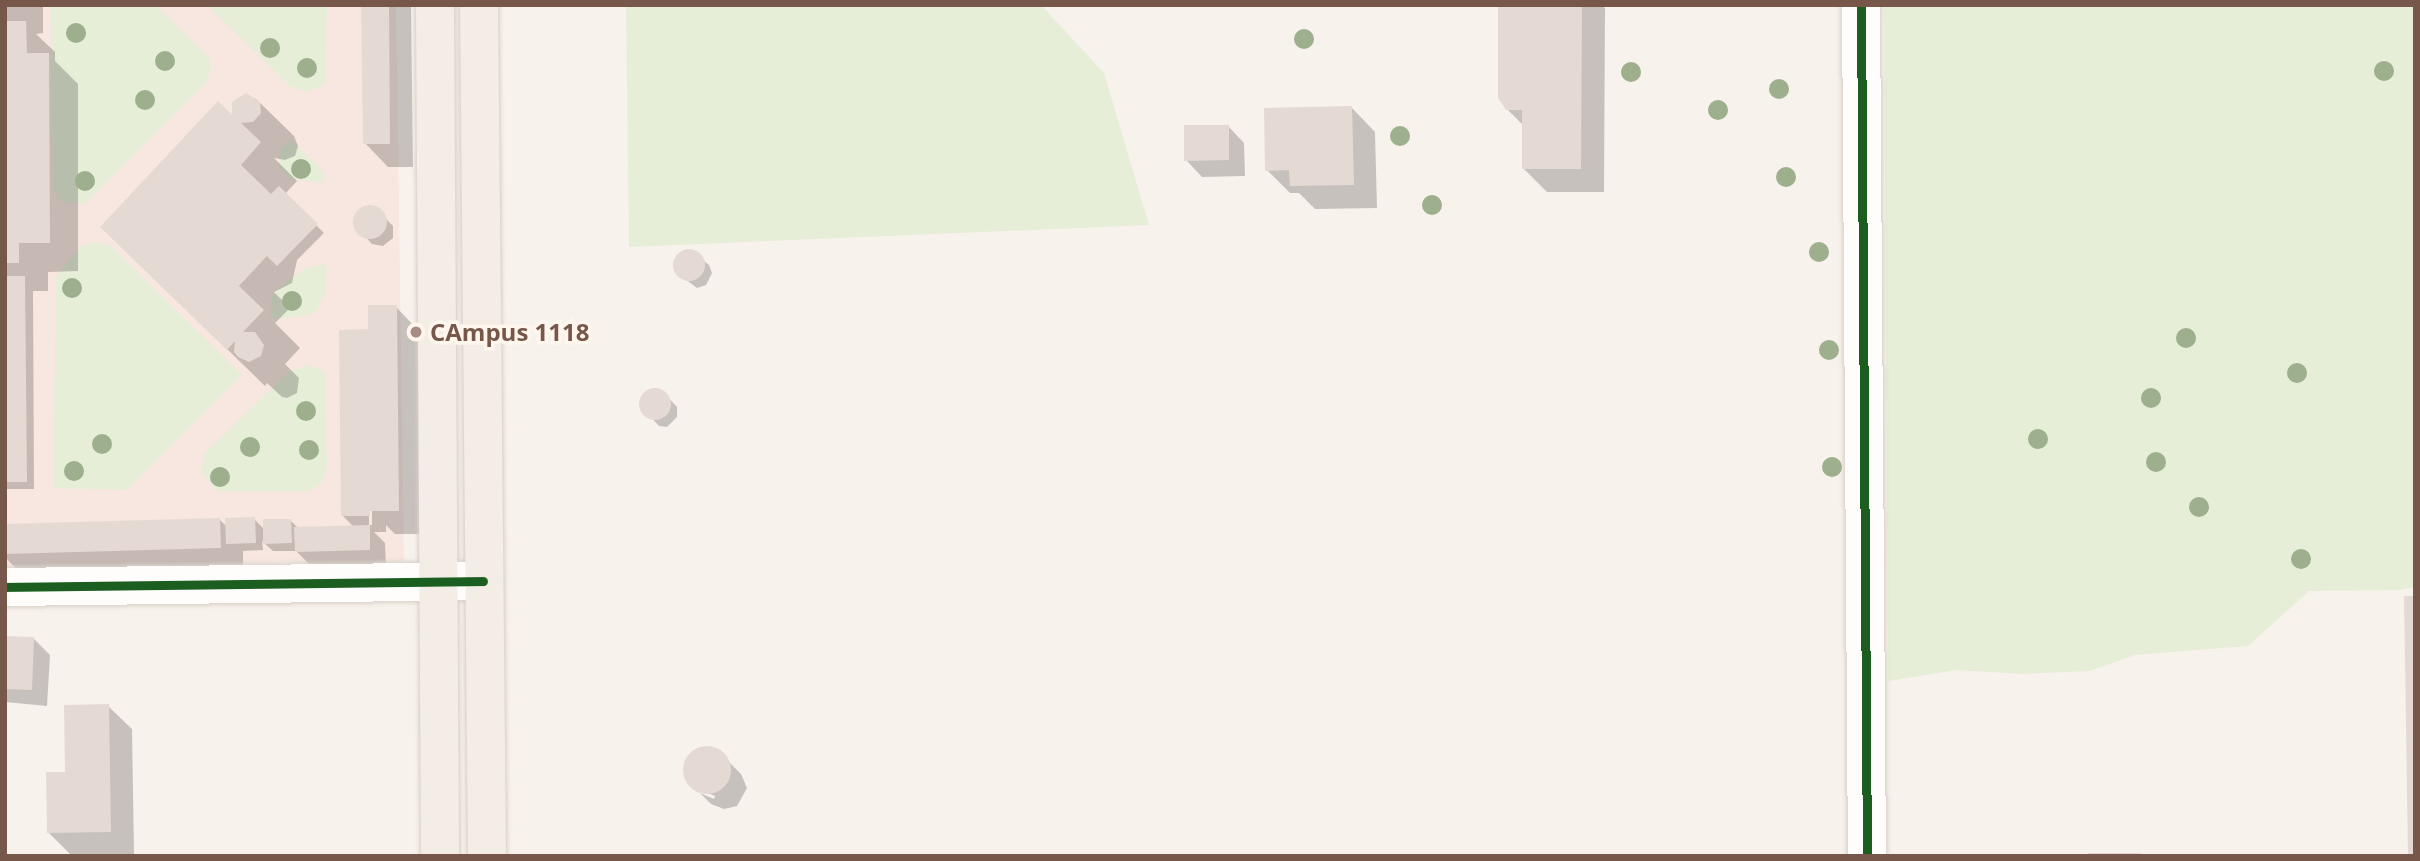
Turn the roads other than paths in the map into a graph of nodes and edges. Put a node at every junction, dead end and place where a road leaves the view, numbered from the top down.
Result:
1 (435, 5) edge
2 (479, 5) edge
3 (1861, 5) edge
4 (438, 581) junction
5 (483, 581) junction
6 (5, 587) edge
7 (440, 856) edge
8 (487, 856) edge
9 (1867, 856) edge

1 - 4 main road
2 - 5 main road
3 - 9 street
4 - 5 street
4 - 6 street
4 - 7 main road
5 - 8 main road

